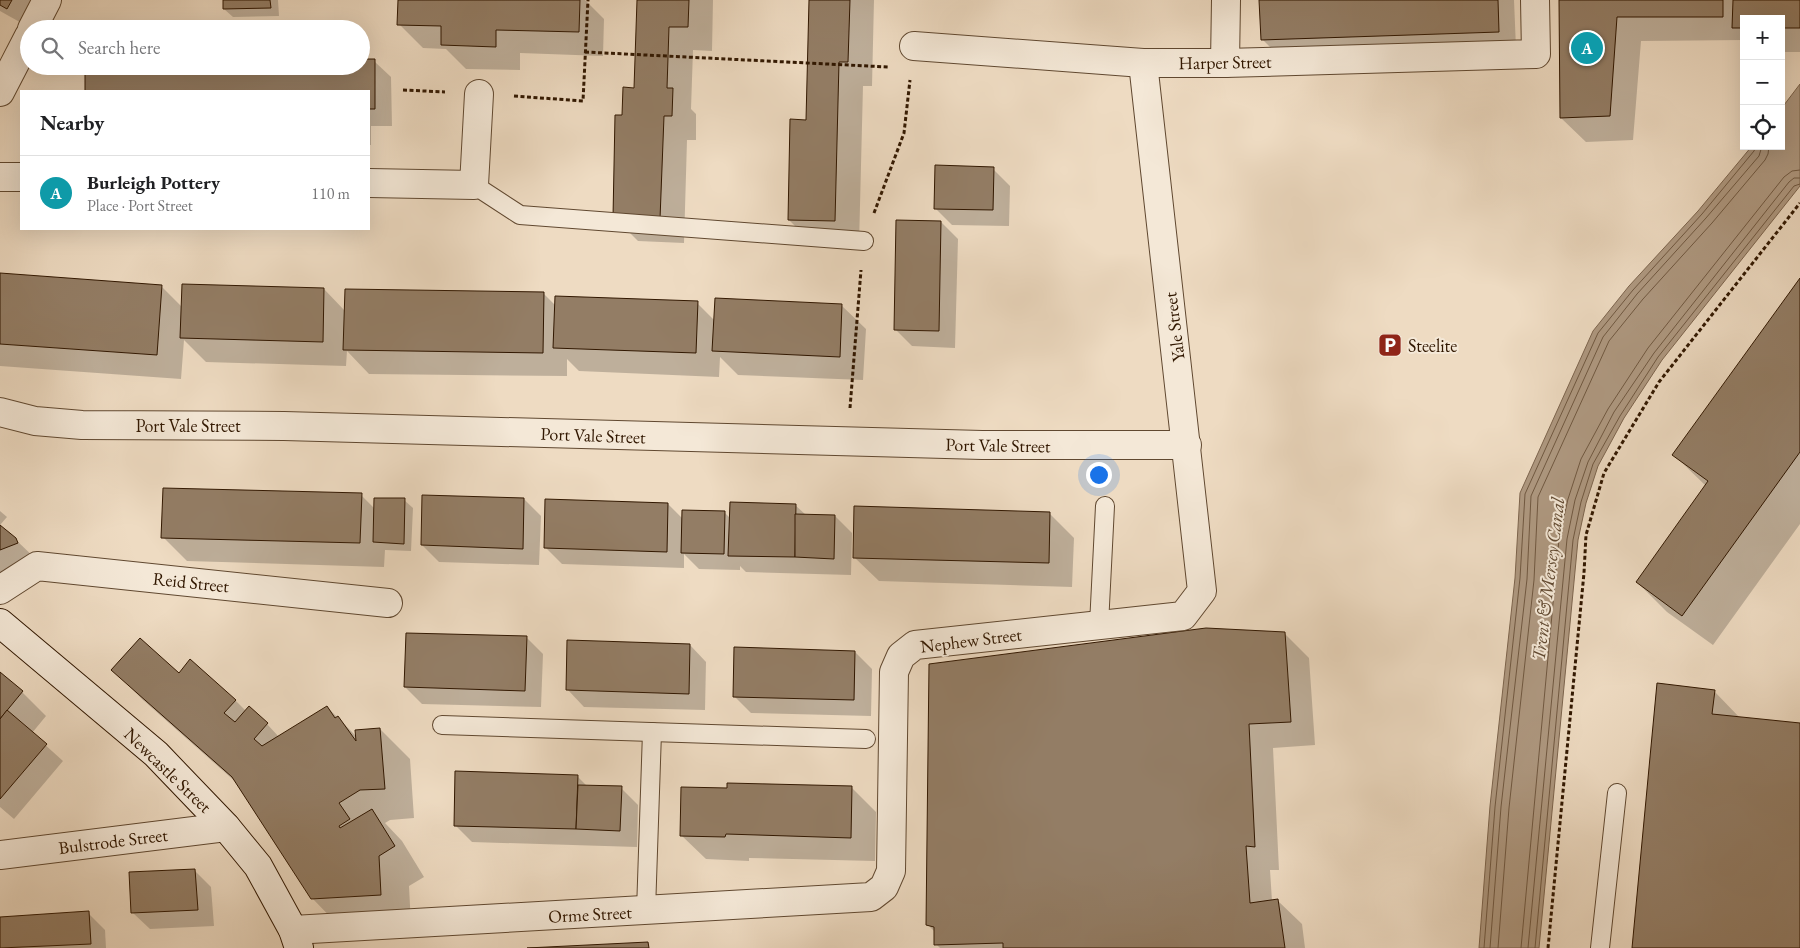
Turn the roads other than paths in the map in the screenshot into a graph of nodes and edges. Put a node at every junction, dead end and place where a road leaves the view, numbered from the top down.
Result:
1 (47, 0) edge
2 (1226, 0) edge
3 (1535, 0) edge
4 (37, 20) edge
5 (914, 46) dead end
6 (20, 53) edge
7 (1226, 62) junction
8 (1143, 63) junction
9 (0, 92) edge
10 (479, 94) dead end
11 (0, 177) edge
12 (20, 177) edge
13 (370, 183) edge
14 (474, 185) junction
15 (864, 241) dead end
16 (0, 412) edge
17 (1187, 445) junction
18 (1106, 506) dead end
19 (0, 590) edge
20 (1202, 591) joint
21 (388, 602) dead end
22 (0, 623) edge
23 (1099, 625) junction
24 (442, 725) dead end
25 (652, 732) junction
26 (866, 739) dead end
27 (1617, 793) dead end
28 (226, 827) junction
29 (0, 855) edge
30 (884, 887) joint
31 (646, 911) junction
32 (296, 939) edge
33 (1600, 948) edge

1 - 4 street
2 - 7 street
3 - 7 street, Harper Street
5 - 8 street, Harper Street
6 - 9 street
7 - 8 street, Harper Street
8 - 17 street, Yale Street
10 - 14 street
11 - 12 street
13 - 14 street
14 - 15 lane
16 - 17 street, Port Vale Street
17 - 20 street, Yale Street
18 - 23 lane
19 - 21 street, Reid Street
20 - 23 street, Nephew Street
22 - 28 street, Newcastle Street
23 - 30 street, Nephew Street
24 - 25 lane
25 - 26 lane
25 - 31 lane
27 - 33 lane
28 - 29 street, Bulstrode Street
28 - 32 street, Newcastle Street
30 - 31 street, Orme Street
31 - 32 street, Orme Street

